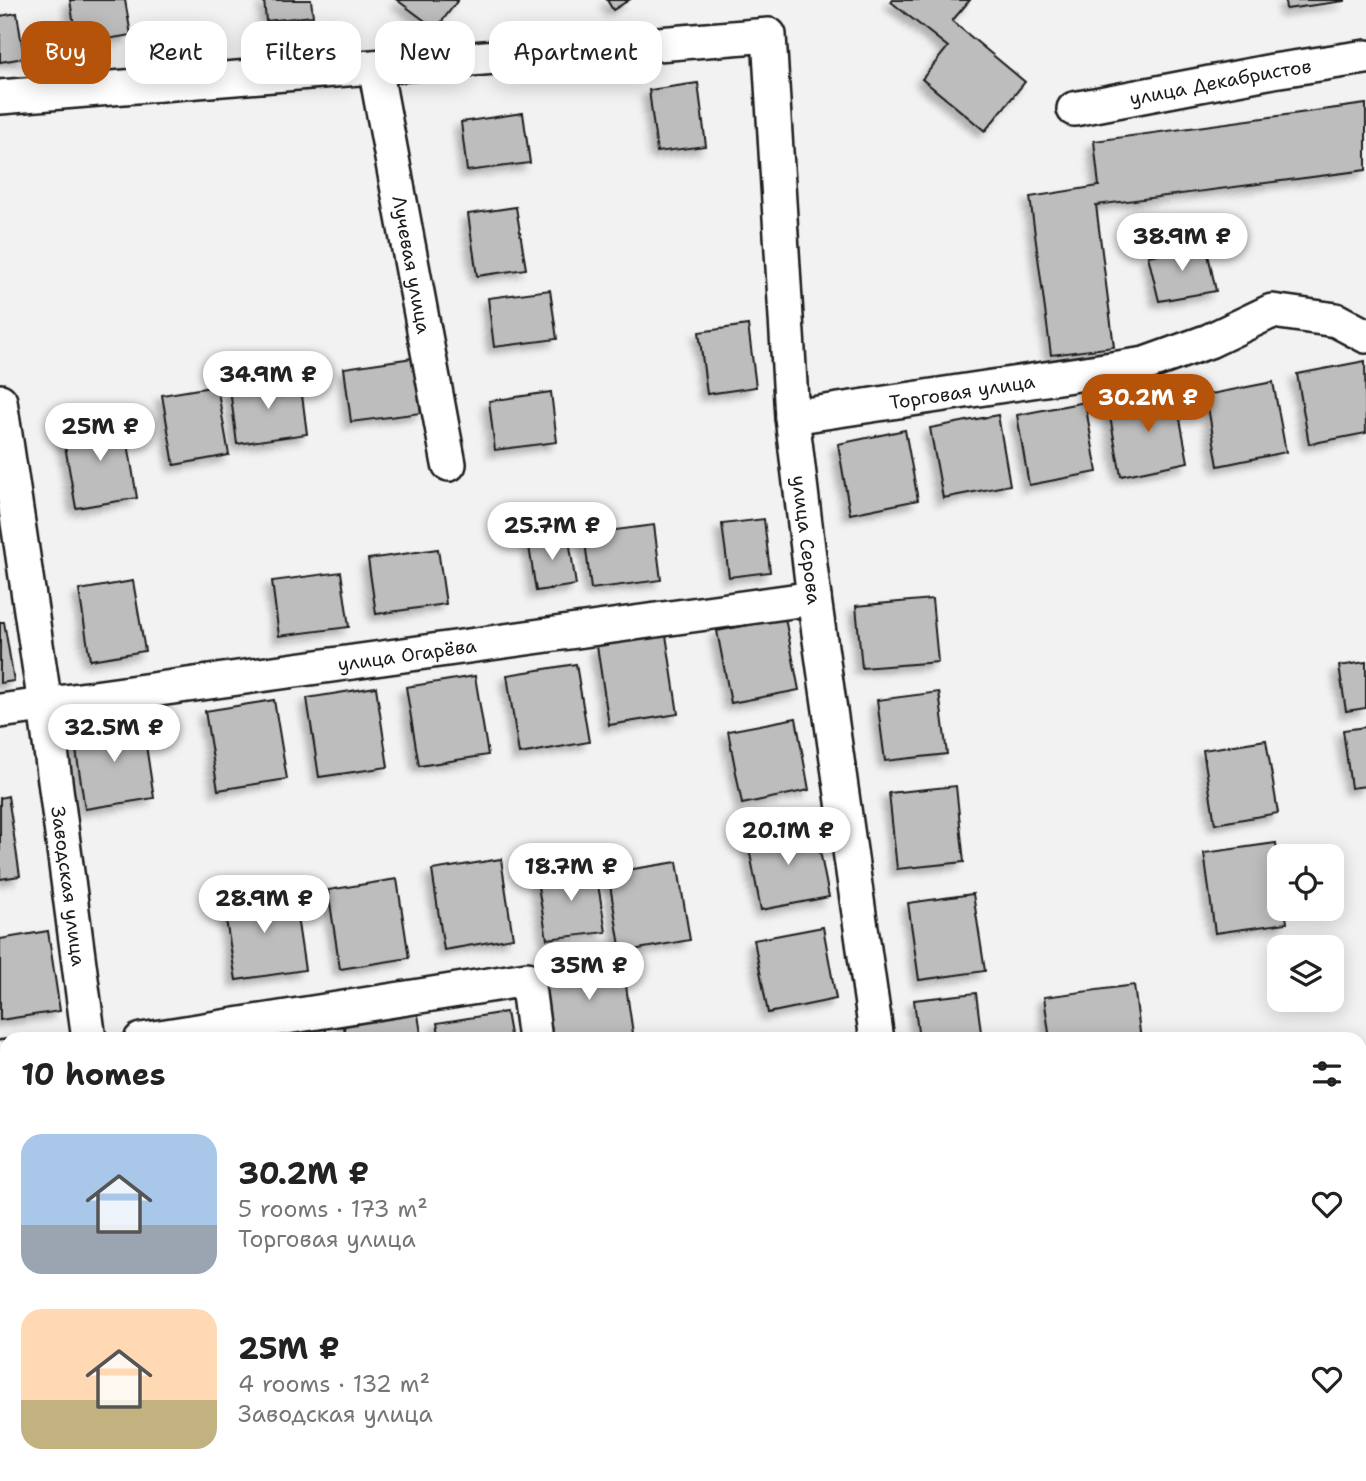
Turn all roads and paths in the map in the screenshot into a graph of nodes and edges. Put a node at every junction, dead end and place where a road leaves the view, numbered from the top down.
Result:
1 (1366, 57) edge
2 (475, 59) edge
3 (375, 67) edge
4 (379, 84) edge
5 (0, 97) edge
6 (1074, 109) dead end
7 (1366, 336) edge
8 (0, 401) edge
9 (792, 417) junction
10 (449, 464) dead end
11 (814, 598) junction
12 (45, 705) junction
13 (0, 711) edge
14 (88, 1032) edge
15 (192, 1032) edge
16 (534, 1032) edge
17 (876, 1032) edge

1 - 6 street, улица Декабристов
2 - 9 street, улица Серова
3 - 5 street
4 - 10 street, Лучевая улица
7 - 9 street, Торговая улица
8 - 12 street, Заводская улица
9 - 11 street, улица Серова
11 - 12 street, улица Огарёва
11 - 17 street, улица Серова
12 - 13 street, улица Огарёва
12 - 14 street, Заводская улица
15 - 16 street

